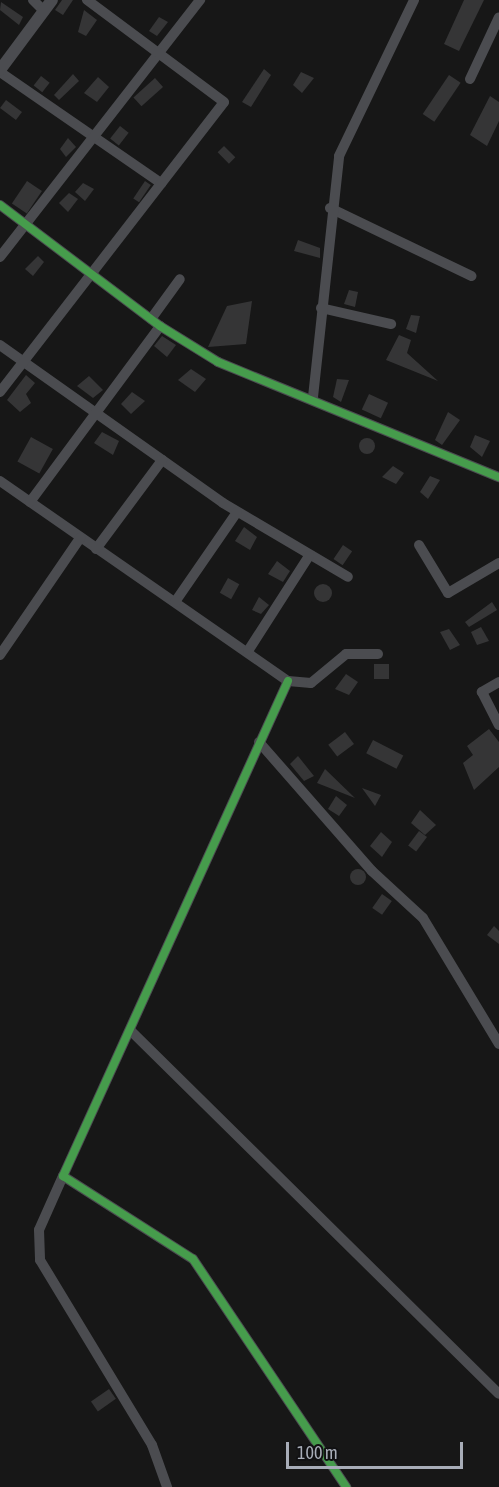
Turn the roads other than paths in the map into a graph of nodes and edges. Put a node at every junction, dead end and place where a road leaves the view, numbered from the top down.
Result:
1 (33, 0) edge
2 (52, 0) edge
3 (87, 0) edge
4 (200, 0) edge
5 (414, 0) edge
6 (44, 11) junction
7 (499, 17) edge
8 (160, 54) junction
9 (0, 71) edge
10 (470, 79) dead end
11 (94, 137) junction
12 (161, 183) junction
13 (0, 205) edge
14 (330, 208) junction
15 (25, 223) junction
16 (0, 257) edge
17 (91, 273) junction
18 (471, 276) dead end
19 (180, 279) dead end
20 (321, 308) junction
21 (155, 323) junction
22 (391, 324) dead end
23 (0, 345) edge
24 (23, 362) junction
25 (0, 392) edge
26 (313, 397) junction
27 (95, 412) junction
28 (162, 460) junction
29 (499, 477) edge
30 (0, 482) edge
31 (30, 502) junction
32 (237, 512) junction
33 (80, 538) junction
34 (419, 544) dead end
35 (96, 549) junction
36 (309, 556) junction
37 (499, 563) edge
38 (348, 577) dead end
39 (176, 602) junction
40 (248, 651) junction
41 (378, 654) dead end
42 (0, 655) edge
43 (288, 681) junction
44 (499, 682) edge
45 (499, 725) edge
46 (259, 742) junction
47 (130, 1030) junction
48 (498, 1041) edge
49 (63, 1176) junction
50 (499, 1394) edge
51 (167, 1487) edge
52 (346, 1487) edge

1 - 6 street
2 - 6 street
3 - 8 street
4 - 8 street
5 - 14 street
6 - 9 street
7 - 10 street
8 - 11 street
8 - 12 street
9 - 11 street
11 - 12 street
11 - 15 street
12 - 17 street
13 - 15 street
14 - 18 street
14 - 20 street
15 - 16 street
15 - 17 street
17 - 21 street
17 - 24 street
19 - 21 street
20 - 22 street
20 - 26 street
21 - 26 street
21 - 27 street
23 - 24 street
24 - 25 street
24 - 27 street
26 - 29 street
27 - 28 street
27 - 31 street
28 - 32 street
28 - 35 street
30 - 31 street
31 - 33 street
32 - 36 street
32 - 39 street
33 - 35 street
33 - 42 street
34 - 37 street
35 - 39 street
36 - 38 street
36 - 40 street
39 - 40 street
40 - 43 street
41 - 43 street
43 - 46 street
44 - 45 street
46 - 47 street
46 - 48 street
47 - 49 street
47 - 50 street
49 - 51 street
49 - 52 street

